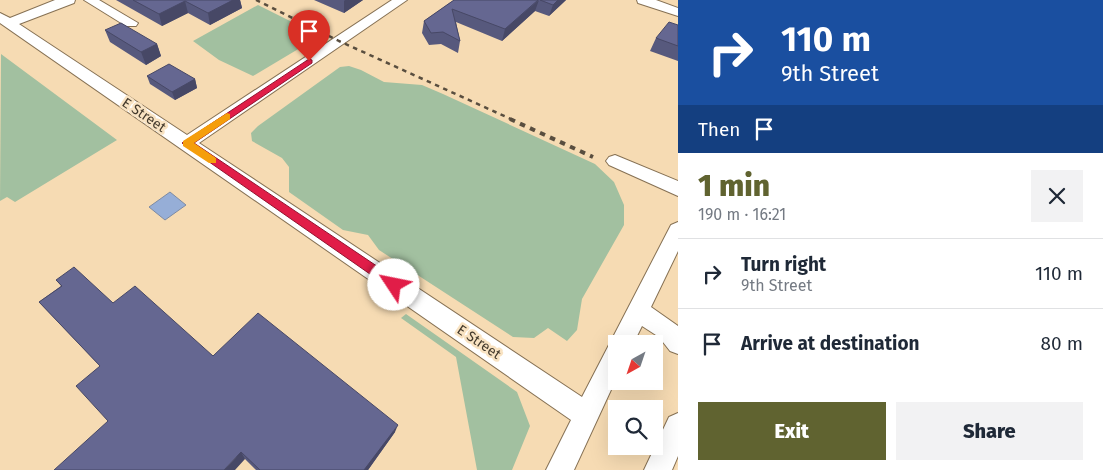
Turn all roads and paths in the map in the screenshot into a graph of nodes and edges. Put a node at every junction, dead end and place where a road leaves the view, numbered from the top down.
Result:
1 (68, 0) edge
2 (90, 0) edge
3 (401, 0) edge
4 (643, 0) edge
5 (678, 12) edge
6 (4, 20) edge
7 (131, 23) dead end
8 (187, 143) junction
9 (615, 161) dead end
10 (678, 189) edge
11 (678, 230) edge
12 (638, 311) junction
13 (626, 335) edge
14 (678, 343) edge
15 (608, 370) edge
16 (586, 415) junction
17 (678, 426) edge
18 (560, 470) edge
19 (658, 470) edge

1 - 6 lane
2 - 7 lane
3 - 8 lane
4 - 5 lane
6 - 8 lane, E Street
8 - 16 lane, E Street
9 - 10 lane
11 - 12 lane
12 - 13 lane
12 - 14 lane
15 - 16 lane
16 - 18 lane
17 - 19 lane

